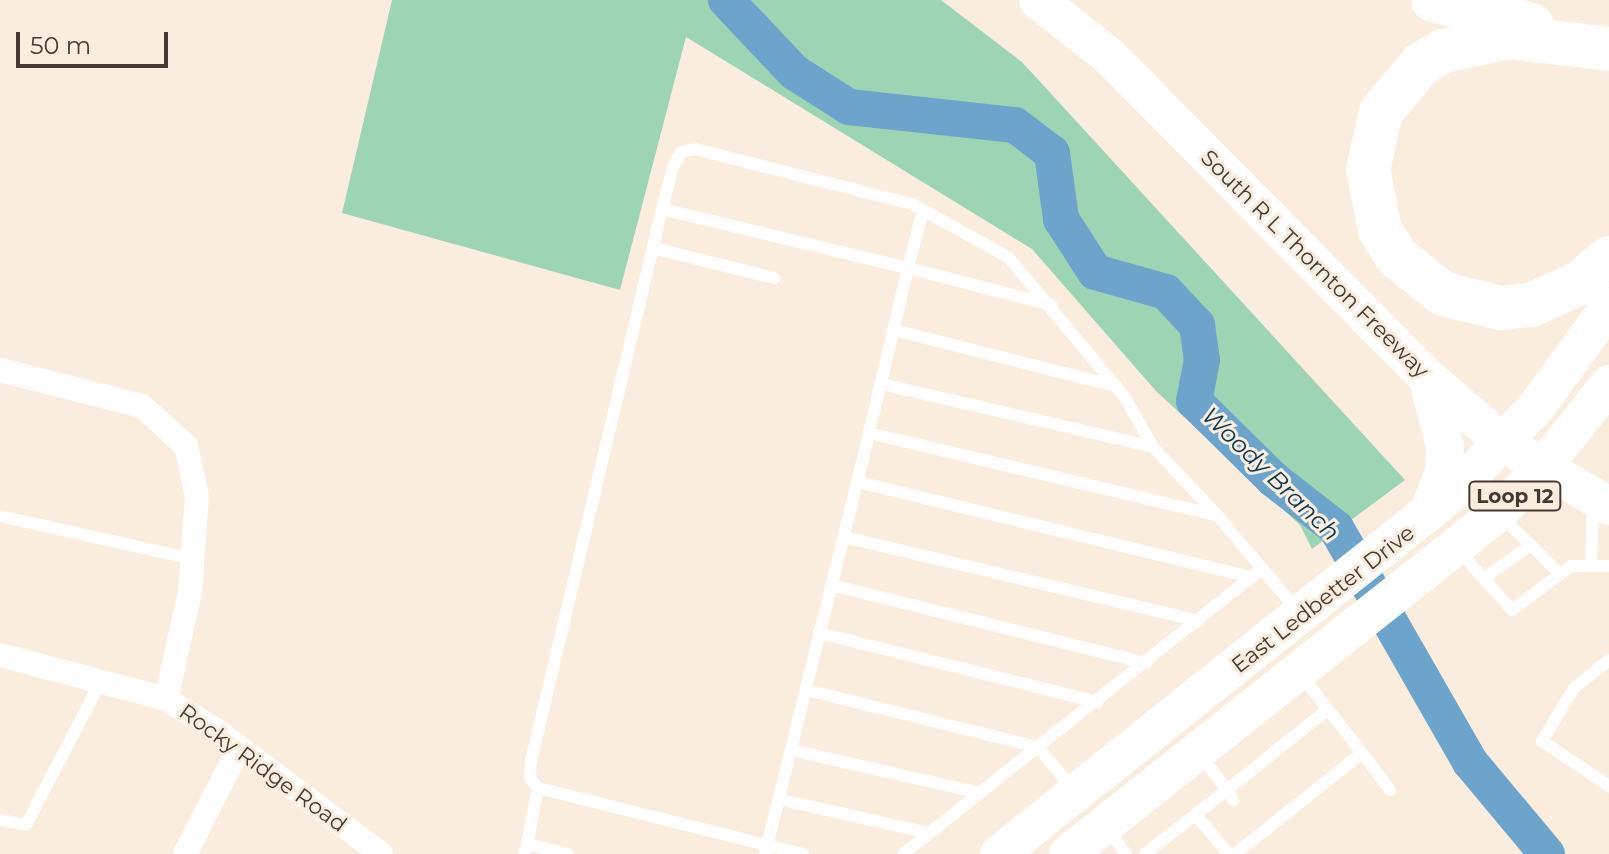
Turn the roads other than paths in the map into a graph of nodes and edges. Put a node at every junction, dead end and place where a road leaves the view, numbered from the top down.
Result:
1 (1038, 0) edge
2 (1433, 0) edge
3 (1609, 47) edge
4 (662, 209) junction
5 (923, 210) junction
6 (653, 248) junction
7 (1609, 258) edge
8 (908, 268) junction
9 (774, 278) dead end
10 (1052, 305) junction
11 (1609, 307) edge
12 (894, 330) junction
13 (0, 370) edge
14 (1427, 377) junction
15 (881, 384) junction
16 (1609, 384) edge
17 (1116, 386) junction
18 (869, 433) junction
19 (1505, 444) junction
20 (1153, 447) junction
21 (1542, 469) junction
22 (858, 482) junction
23 (1601, 502) edge
24 (1498, 513) junction
25 (1217, 515) junction
26 (0, 516) edge
27 (1427, 517) junction
28 (844, 537) junction
29 (1531, 545) junction
30 (1456, 548) junction
31 (192, 559) junction
32 (1591, 566) junction
33 (1609, 566) edge
34 (1257, 573) junction
35 (1560, 574) junction
36 (1484, 578) junction
37 (831, 585) junction
38 (1309, 610) junction
39 (1199, 621) junction
40 (819, 633) junction
41 (1272, 639) junction
42 (0, 655) edge
43 (1609, 660) edge
44 (1146, 663) junction
45 (1300, 673) junction
46 (101, 681) junction
47 (806, 690) junction
48 (166, 699) junction
49 (1098, 702) junction
50 (1328, 709) junction
51 (1038, 747) junction
52 (239, 748) junction
53 (791, 750) junction
54 (1198, 752) junction
55 (1362, 753) junction
56 (1609, 786) edge
57 (538, 788) junction
58 (1390, 790) dead end
59 (980, 793) junction
60 (1077, 793) junction
61 (1230, 795) junction
62 (778, 799) junction
63 (1266, 811) dead end
64 (1196, 815) junction
65 (0, 820) edge
66 (1252, 822) dead end
67 (1275, 822) junction
68 (929, 833) junction
69 (1261, 833) junction
70 (1115, 840) edge
71 (525, 849) edge
72 (766, 849) edge
73 (185, 854) edge
74 (381, 854) edge
75 (568, 854) edge
76 (803, 854) edge
77 (903, 854) edge
78 (999, 854) edge
79 (1068, 854) edge
80 (1145, 854) edge
81 (1229, 854) edge
82 (1235, 854) edge

1 - 14 main road, South R L Thornton Freeway
2 - 3 highway
3 - 7 highway
4 - 5 lane
4 - 6 lane
4 - 8 lane
5 - 8 lane
5 - 10 lane
6 - 9 lane
6 - 57 lane
8 - 10 lane
8 - 12 lane
10 - 17 lane
11 - 19 main road, East Ledbetter Drive / Loop 12
12 - 15 lane
12 - 17 lane
13 - 31 street
14 - 19 main road, South R L Thornton Freeway
14 - 27 main road
15 - 18 lane
15 - 20 lane
16 - 21 main road, East Ledbetter Drive / Loop 12
17 - 20 lane
18 - 22 lane
18 - 25 lane
19 - 21 main road, South R L Thornton Freeway
19 - 27 main road, East Ledbetter Drive / Loop 12
20 - 25 lane
21 - 23 main road, South R L Thornton Freeway
21 - 24 main road, East Ledbetter Drive / Loop 12
22 - 28 lane
22 - 34 lane
23 - 32 lane
24 - 29 lane
24 - 30 main road, East Ledbetter Drive / Loop 12
25 - 34 lane
26 - 31 lane
27 - 38 main road, East Ledbetter Drive / Loop 12
28 - 37 lane
28 - 39 lane
29 - 35 lane
29 - 36 lane
30 - 36 lane
30 - 45 main road, East Ledbetter Drive / Loop 12
31 - 48 street
32 - 33 lane
32 - 35 lane
34 - 38 lane
34 - 39 lane
35 - 36 lane
37 - 40 lane
37 - 44 lane
38 - 41 main road, East Ledbetter Drive / Loop 12
39 - 44 lane
40 - 47 lane
40 - 49 lane
41 - 45 main road
41 - 60 main road, East Ledbetter Drive / Loop 12
42 - 46 street, Rocky Ridge Road
43 - 56 lane
44 - 49 lane
45 - 50 lane
45 - 54 main road, East Ledbetter Drive / Loop 12
46 - 48 street, Rocky Ridge Road
46 - 65 lane
47 - 51 lane
47 - 53 lane
48 - 52 street, Rocky Ridge Road
49 - 51 lane
50 - 55 lane
50 - 61 lane
51 - 59 lane
51 - 60 lane
52 - 73 street
52 - 74 street, Rocky Ridge Road
53 - 59 lane
53 - 62 lane
54 - 61 lane
54 - 70 main road, East Ledbetter Drive / Loop 12
55 - 58 lane
55 - 67 lane
57 - 71 lane
57 - 72 lane
59 - 68 lane
60 - 70 main road
60 - 78 main road, East Ledbetter Drive / Loop 12
61 - 64 lane
62 - 68 lane
62 - 72 lane
63 - 67 lane
64 - 80 lane
64 - 81 lane
66 - 69 lane
67 - 69 lane
68 - 77 lane
69 - 82 lane
70 - 79 main road, East Ledbetter Drive / Loop 12
71 - 75 lane
72 - 76 lane

